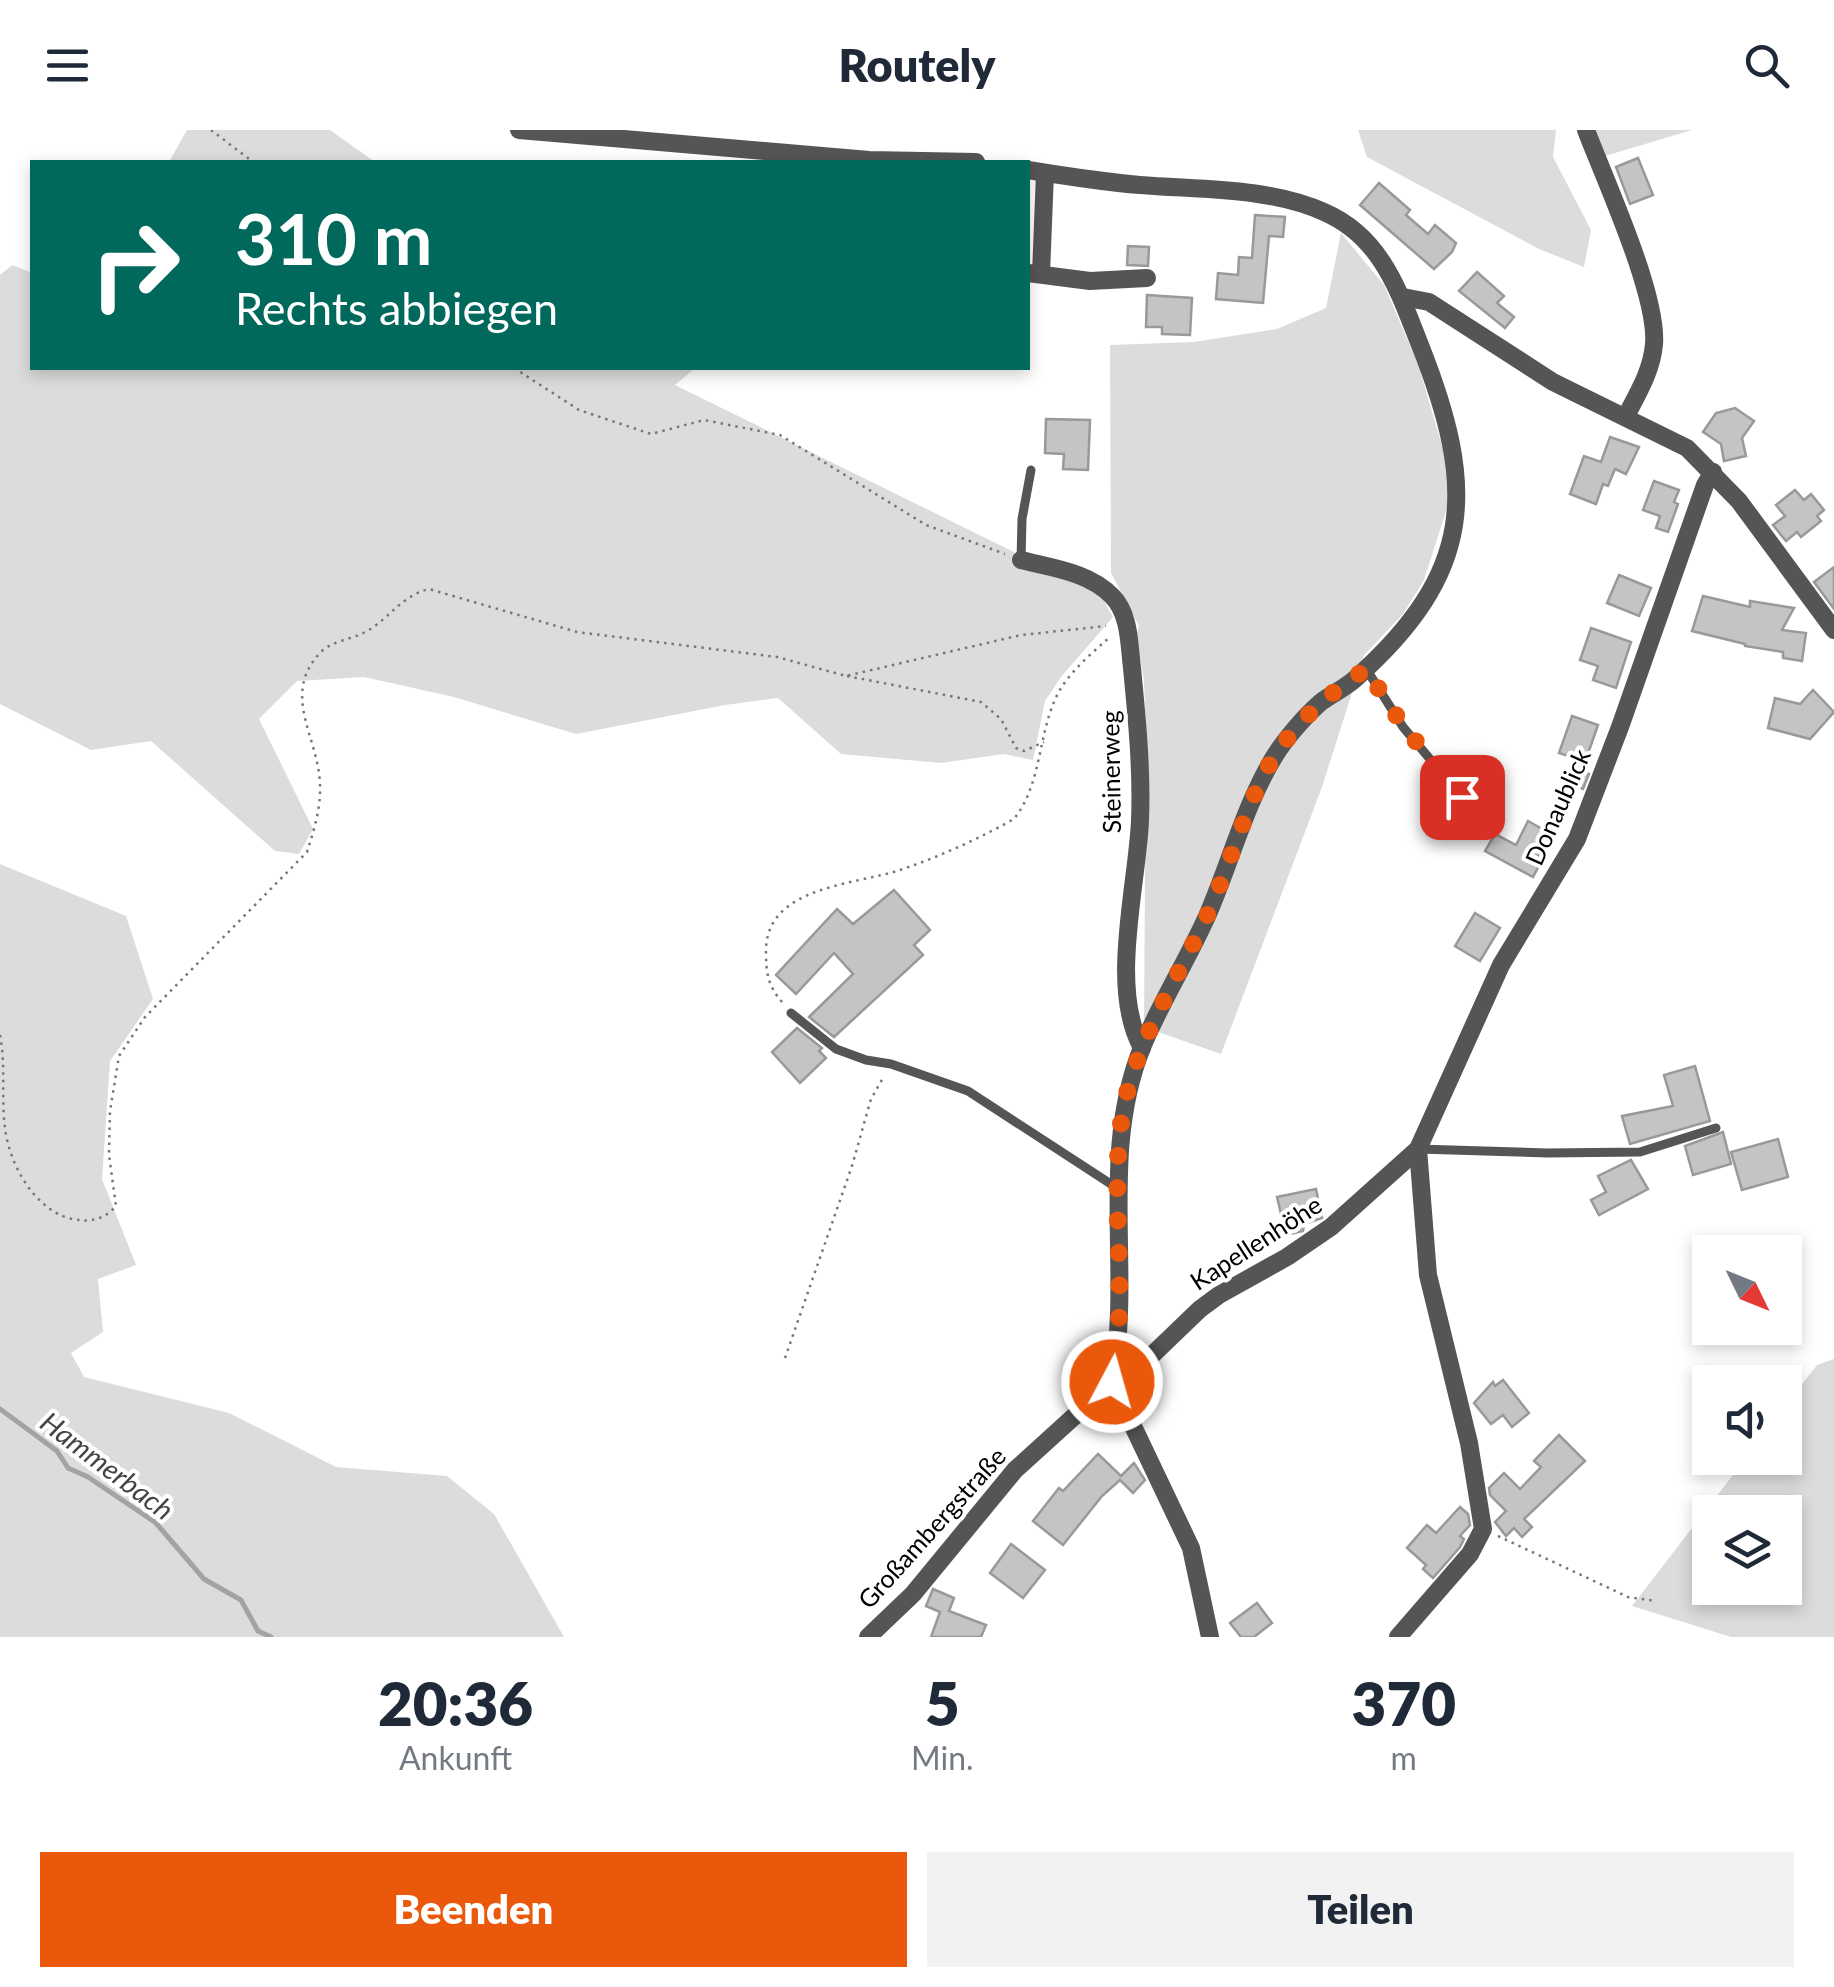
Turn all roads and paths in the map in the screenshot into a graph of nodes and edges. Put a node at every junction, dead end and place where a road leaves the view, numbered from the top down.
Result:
1 (212, 130) edge
2 (519, 130) edge
3 (1586, 130) edge
4 (251, 160) edge
5 (868, 160) edge
6 (1036, 171) edge
7 (1034, 274) edge
8 (1147, 278) dead end
9 (1402, 297) junction
10 (517, 370) edge
11 (1626, 416) junction
12 (1031, 470) dead end
13 (1713, 472) junction
14 (1021, 560) junction
15 (1127, 624) junction
16 (1834, 630) edge
17 (1365, 668) junction
18 (846, 676) junction
19 (1044, 742) junction
20 (1462, 797) dead end
21 (791, 1013) joint
22 (0, 1035) edge
23 (1142, 1048) junction
24 (891, 1064) junction
25 (1716, 1128) dead end
26 (1418, 1148) junction
27 (1117, 1188) junction
28 (785, 1358) dead end
29 (1112, 1382) junction
30 (1483, 1529) junction
31 (1656, 1601) dead end
32 (868, 1637) edge
33 (1210, 1637) edge
34 (1398, 1637) edge

1 - 4 path
2 - 5 street
3 - 11 street
6 - 7 street
6 - 9 street
7 - 8 street
9 - 11 street
9 - 17 street
10 - 14 path
11 - 13 street
12 - 14 lane
13 - 16 street
13 - 26 street, Donaublick
14 - 15 street, Steinerweg
15 - 18 path
15 - 19 path
15 - 23 street, Steinerweg
17 - 20 lane
17 - 23 street
18 - 19 path
18 - 22 path
19 - 21 path
21 - 24 lane
23 - 27 street
24 - 27 lane
24 - 28 path
25 - 26 lane
26 - 29 street, Kapellenhöhe
26 - 30 street
27 - 29 street
29 - 32 street, Großambergstraße
29 - 33 street
30 - 31 path
30 - 34 street

